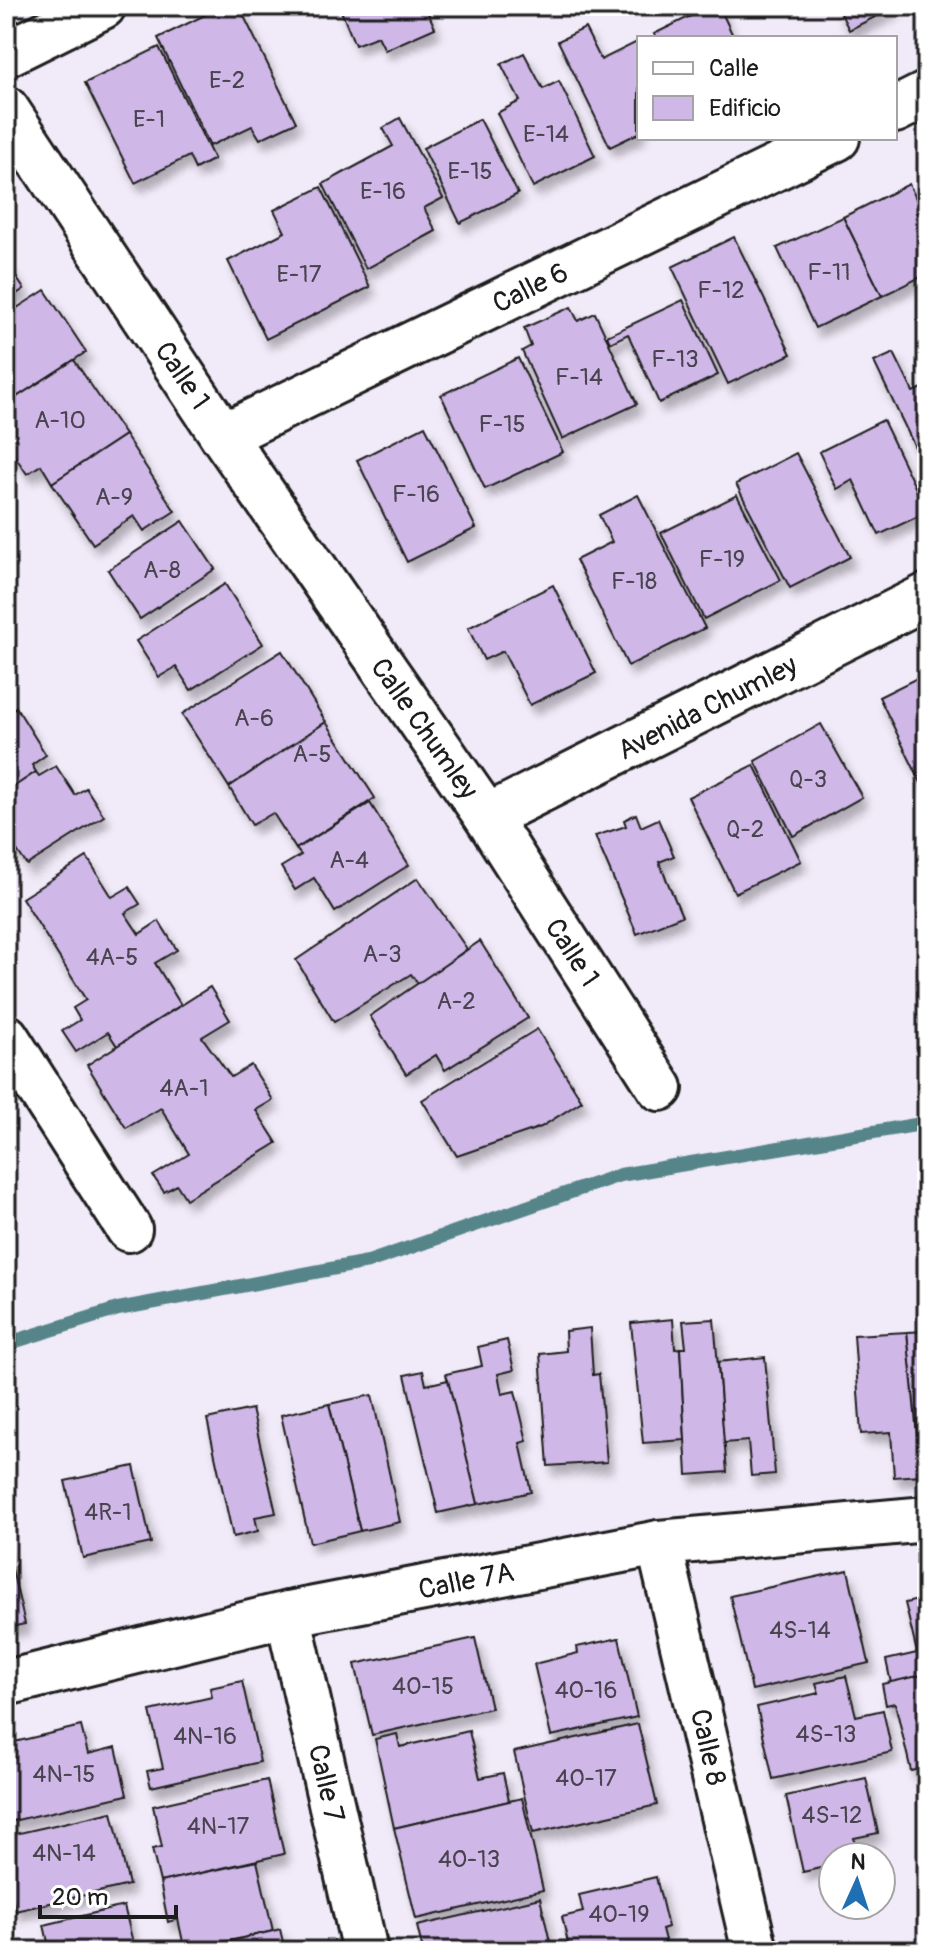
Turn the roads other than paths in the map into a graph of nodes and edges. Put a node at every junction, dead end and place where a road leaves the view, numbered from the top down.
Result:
1 (103, 6) edge
2 (6, 54) edge
3 (927, 94) edge
4 (6, 109) edge
5 (897, 109) edge
6 (833, 140) edge
7 (223, 436) junction
8 (927, 596) edge
9 (363, 639) joint
10 (487, 817) junction
11 (6, 1037) edge
12 (660, 1088) dead end
13 (129, 1229) dead end
14 (927, 1519) edge
15 (659, 1543) junction
16 (288, 1614) junction
17 (6, 1683) edge
18 (365, 1951) edge
19 (755, 1951) edge

1 - 2 street
3 - 5 street
4 - 7 street, Calle 1
6 - 7 street, Calle 6
7 - 9 street, Calle 1
8 - 10 street, Avenida Chumley
9 - 10 street, Calle Chumley
10 - 12 street, Calle 1
11 - 13 street
14 - 15 street, Calle 7A
15 - 16 street, Calle 7A
15 - 19 street, Calle 8
16 - 17 street, Calle 7A
16 - 18 street, Calle 7

